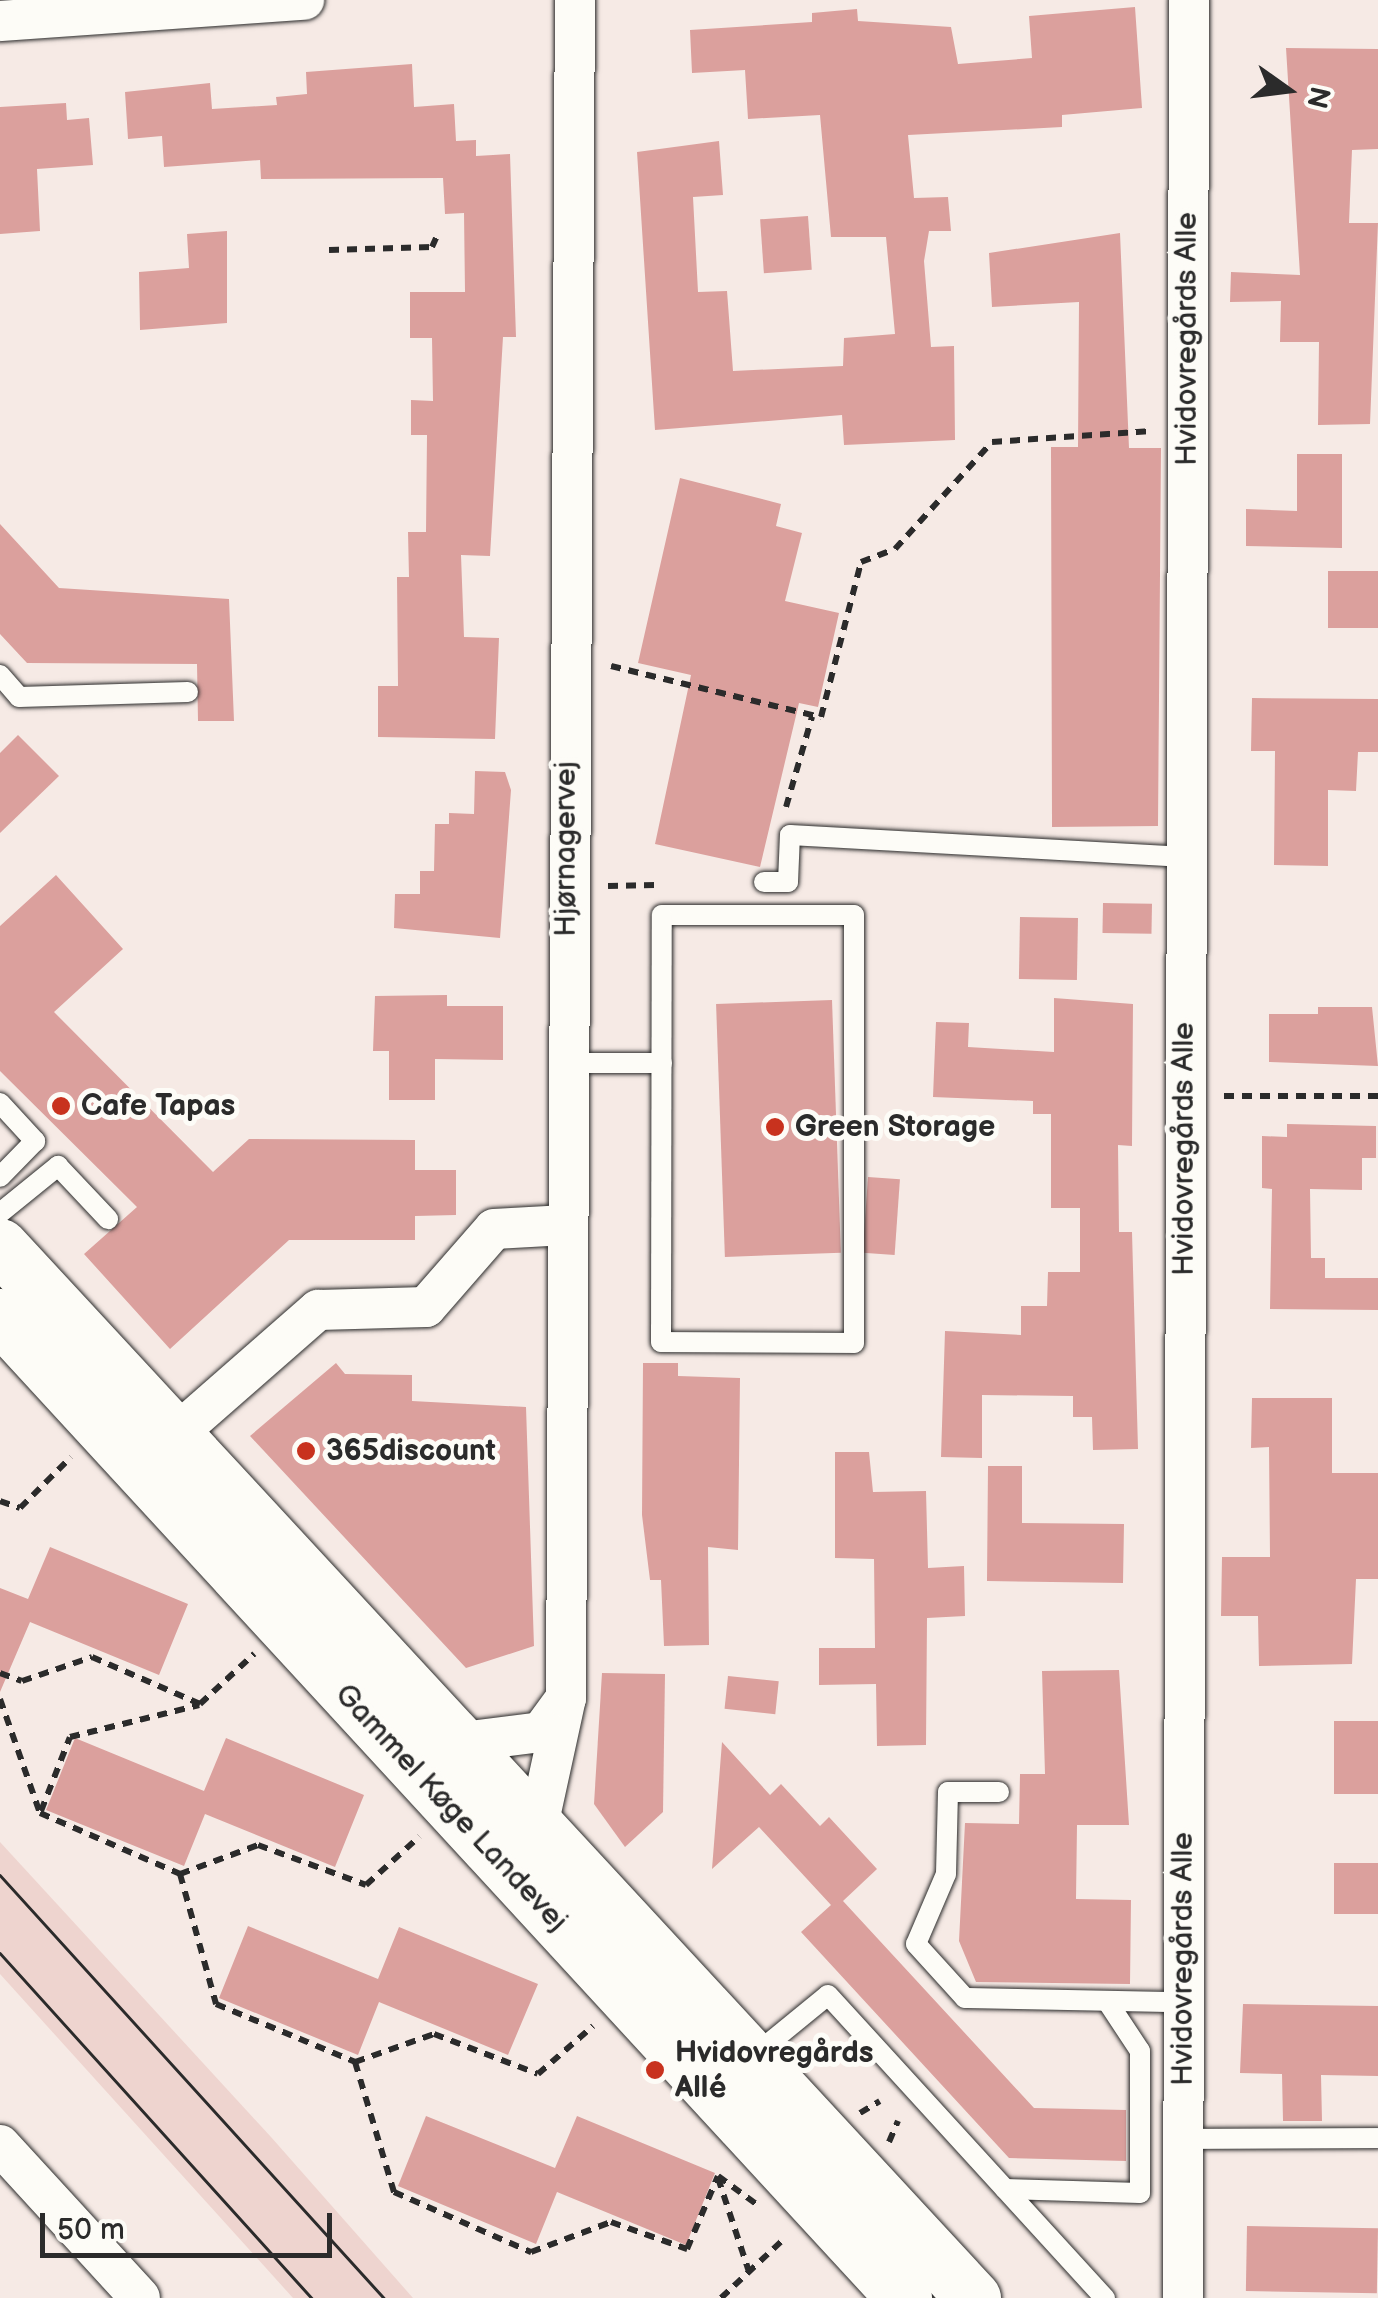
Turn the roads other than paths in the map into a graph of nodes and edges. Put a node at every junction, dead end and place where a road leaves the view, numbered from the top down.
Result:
1 (304, 0) edge
2 (575, 0) edge
3 (1189, 0) edge
4 (0, 22) edge
5 (0, 675) edge
6 (188, 692) dead end
7 (1185, 857) junction
8 (764, 882) road end
9 (565, 1063) junction
10 (662, 1063) junction
11 (0, 1103) edge
12 (0, 1178) edge
13 (0, 1213) edge
14 (108, 1219) dead end
15 (566, 1225) junction
16 (0, 1246) edge
17 (0, 1316) edge
18 (175, 1436) junction
19 (566, 1698) junction
20 (462, 1742) junction
21 (1000, 1792) dead end
22 (538, 1826) junction
23 (1107, 2001) junction
24 (1183, 2002) junction
25 (750, 2059) junction
26 (1183, 2138) junction
27 (1378, 2138) edge
28 (0, 2145) edge
29 (1005, 2188) junction
30 (140, 2298) edge
31 (904, 2298) edge
32 (973, 2298) edge
33 (1104, 2298) edge
34 (1183, 2298) edge

1 - 4 street
2 - 9 street, Hjørnagervej
3 - 7 street, Hvidovregårds Alle
5 - 6 lane
7 - 8 lane
7 - 24 street, Hvidovregårds Alle
9 - 10 lane
9 - 15 street, Hjørnagervej
10 - 10 lane
11 - 12 lane
13 - 14 lane
15 - 18 street
15 - 19 street, Hjørnagervej
16 - 18 main road, Gammel Køge Landevej
17 - 31 main road, Gammel Køge Landevej
18 - 20 main road, Gammel Køge Landevej
19 - 20 street
19 - 22 street, Hjørnagervej
20 - 22 main road, Gammel Køge Landevej
21 - 23 lane
22 - 25 main road, Gammel Køge Landevej
23 - 24 lane
23 - 29 lane
24 - 26 street, Hvidovregårds Alle
25 - 29 lane
25 - 32 main road, Gammel Køge Landevej
26 - 27 lane
26 - 34 street, Hvidovregårds Alle
28 - 30 street
29 - 33 lane

